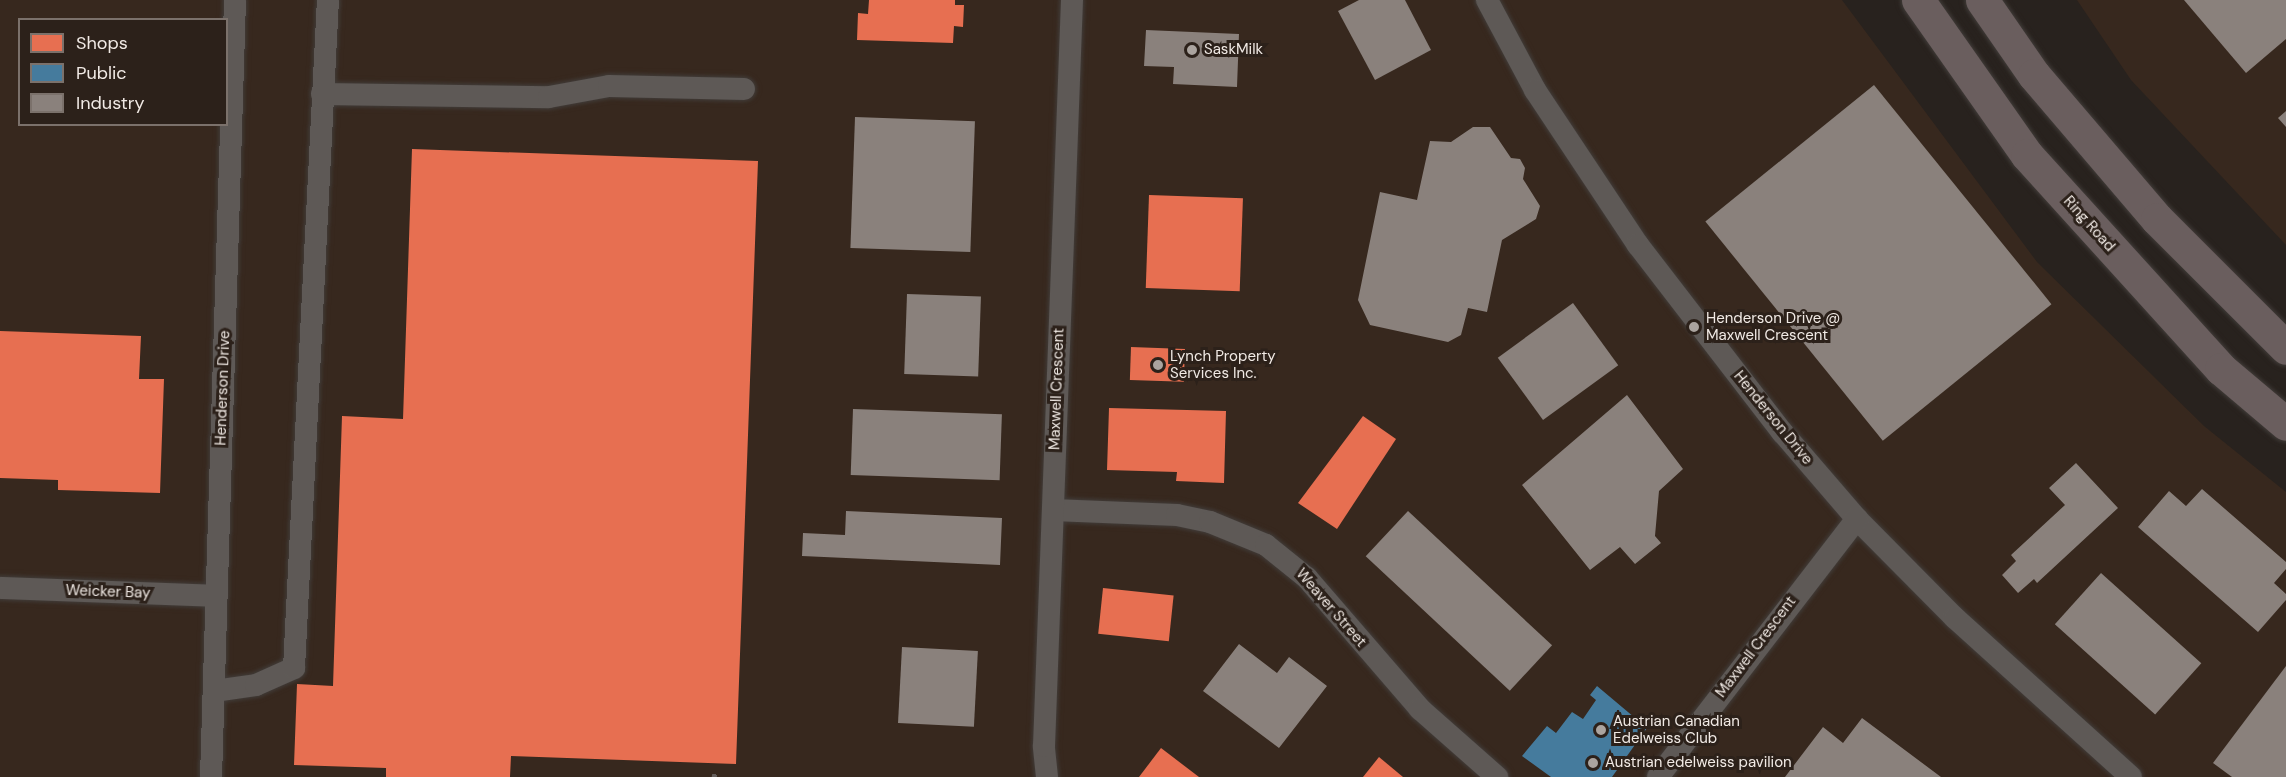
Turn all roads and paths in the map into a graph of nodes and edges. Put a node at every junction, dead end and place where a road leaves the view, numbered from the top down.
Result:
1 (235, 0) edge
2 (328, 0) edge
3 (1072, 0) edge
4 (1487, 0) edge
5 (1918, 0) edge
6 (1982, 0) edge
7 (744, 89) dead end
8 (322, 94) junction
9 (2286, 348) edge
10 (2286, 424) edge
11 (1053, 510) junction
12 (1857, 519) junction
13 (0, 588) edge
14 (216, 596) junction
15 (213, 690) junction
16 (211, 777) edge
17 (1047, 777) edge
18 (1497, 777) edge
19 (1658, 777) edge
20 (2131, 777) edge

1 - 14 street, Henderson Drive
2 - 8 street
3 - 11 street, Maxwell Crescent
4 - 12 street, Henderson Drive
5 - 10 highway, Ring Road
6 - 9 highway
7 - 8 street
8 - 15 street
11 - 17 street, Maxwell Crescent
11 - 18 street, Weaver Street
12 - 19 street, Maxwell Crescent
12 - 20 street, Henderson Drive
13 - 14 street, Weicker Bay
14 - 15 street, Henderson Drive
15 - 16 street, Henderson Drive

